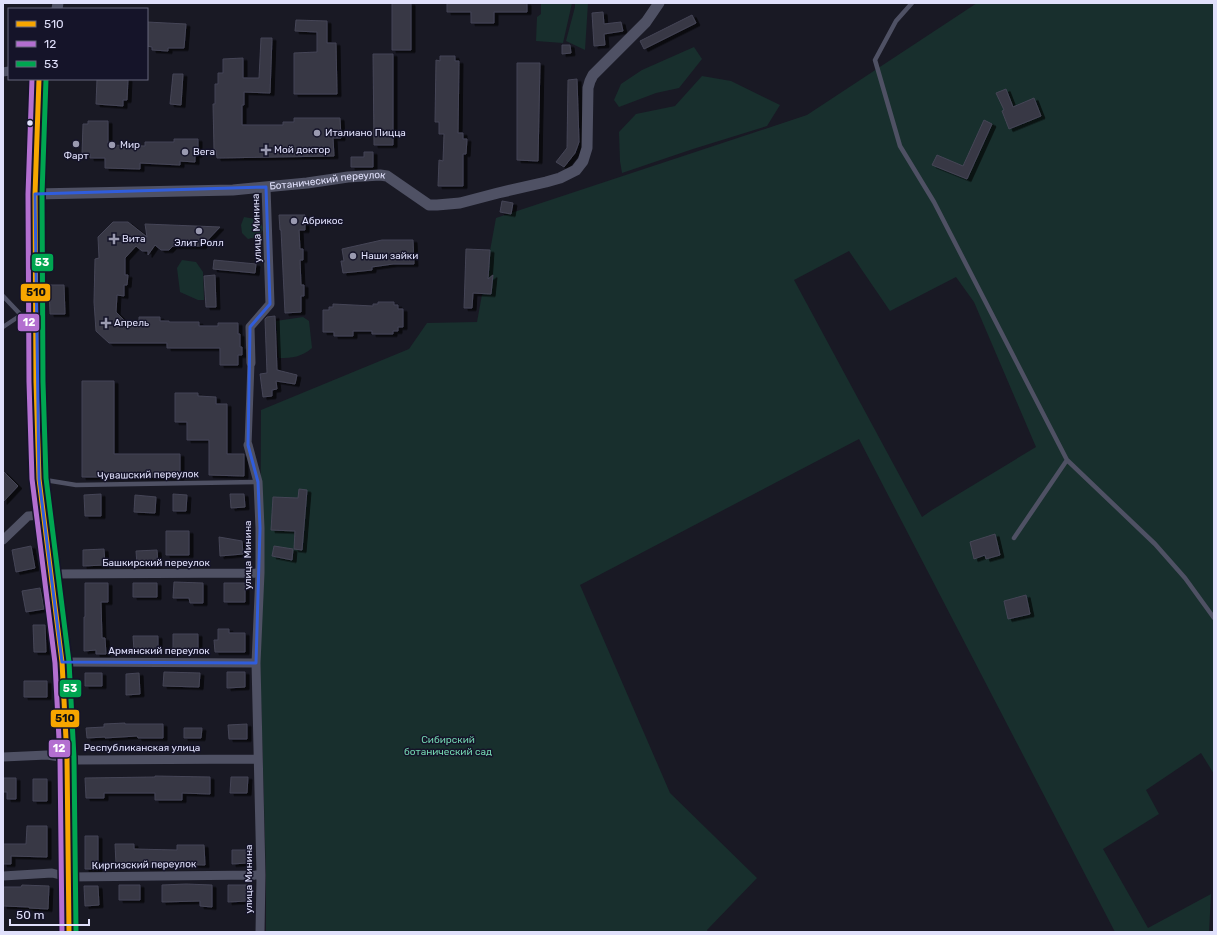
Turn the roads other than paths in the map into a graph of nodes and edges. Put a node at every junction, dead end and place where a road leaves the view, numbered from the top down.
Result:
1 (659, 3) edge
2 (912, 3) edge
3 (38, 80) edge
4 (266, 187) junction
5 (35, 194) junction
6 (3, 296) edge
7 (36, 314) junction
8 (21, 315) junction
9 (3, 327) edge
10 (251, 363) joint
11 (248, 445) joint
12 (1067, 460) junction
13 (39, 480) junction
14 (258, 482) junction
15 (44, 515) junction
16 (1014, 538) dead end
17 (3, 540) edge
18 (260, 573) junction
19 (52, 574) junction
20 (1214, 618) edge
21 (62, 662) junction
22 (256, 663) junction
23 (3, 757) edge
24 (67, 758) junction
25 (258, 759) junction
26 (262, 875) junction
27 (3, 876) edge
28 (68, 877) junction
29 (69, 932) edge
30 (260, 932) edge

1 - 4 street, Ботанический переулок
2 - 12 lane
3 - 5 street
4 - 5 street, Ботанический переулок
4 - 10 street, улица Минина
5 - 7 street
6 - 8 lane
7 - 8 lane
7 - 13 street
8 - 9 lane
10 - 11 street, улица Минина
11 - 14 street, улица Минина
12 - 16 lane
12 - 20 lane
13 - 14 lane, Чувашский переулок
13 - 15 street
14 - 18 street, улица Минина
15 - 17 street
15 - 19 street
18 - 19 street, Башкирский переулок
18 - 22 street, улица Минина
19 - 21 street
21 - 22 street, Армянский переулок
21 - 24 street
22 - 25 street, улица Минина
23 - 24 street, Республиканская улица
24 - 25 street, Республиканская улица
24 - 28 street
25 - 26 street, улица Минина
26 - 28 street, Киргизский переулок
26 - 30 street, улица Минина
27 - 28 street, Киргизский переулок
28 - 29 street

